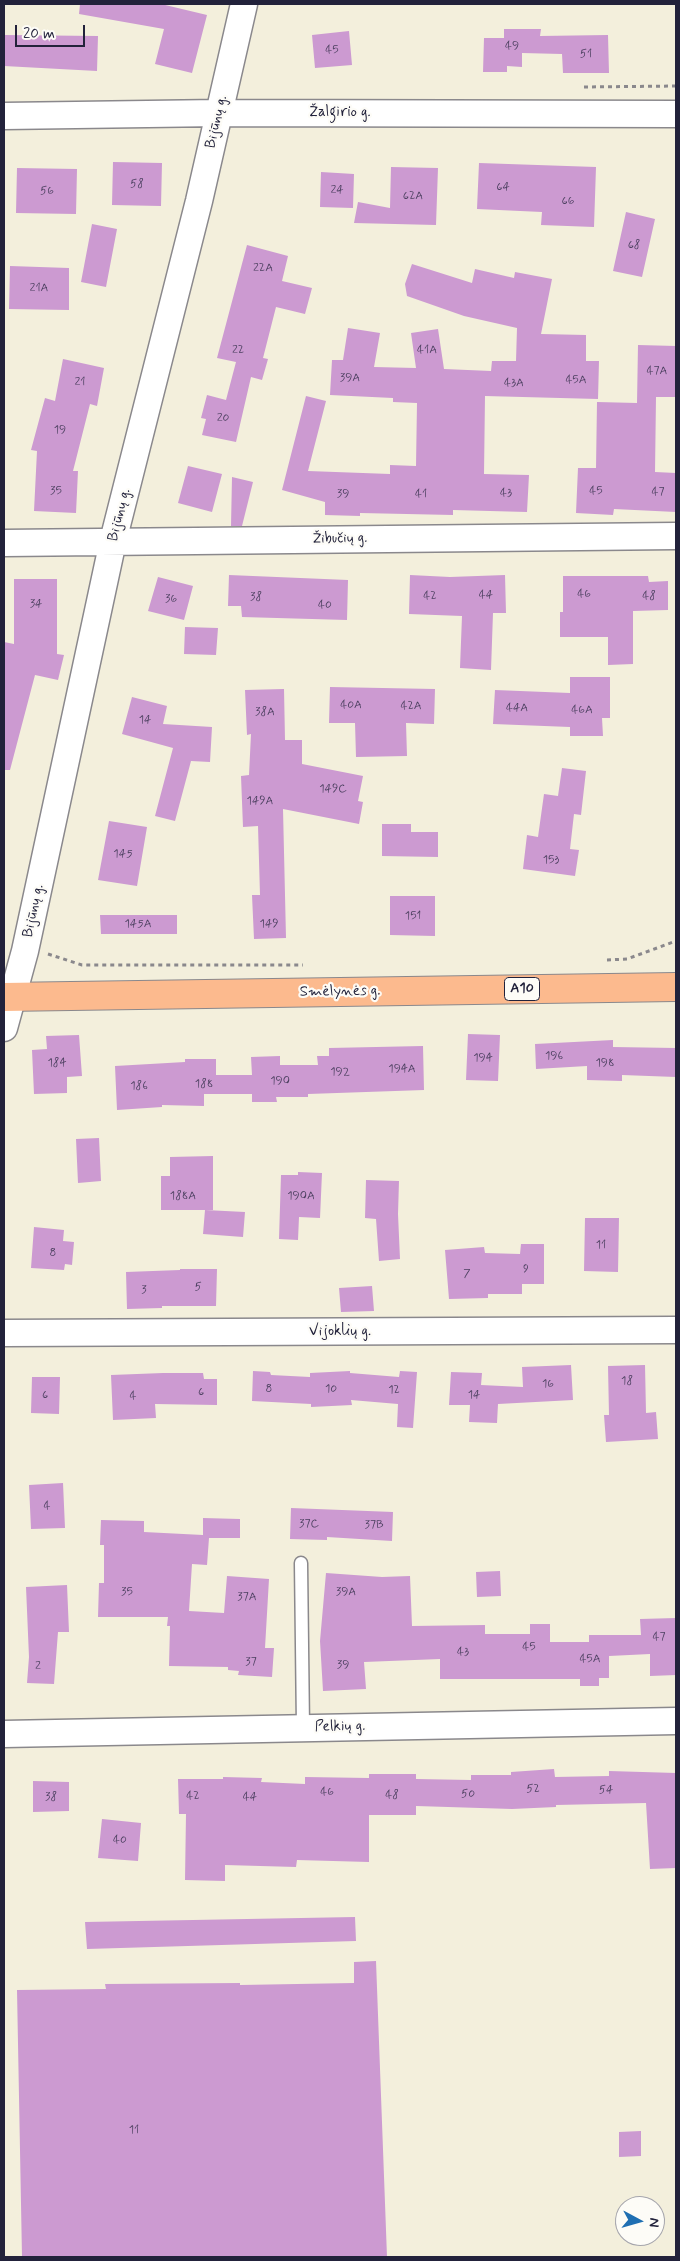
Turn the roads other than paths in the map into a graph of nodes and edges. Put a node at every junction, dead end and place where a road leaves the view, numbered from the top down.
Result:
1 (244, 4) edge
2 (219, 113) junction
3 (676, 114) edge
4 (4, 116) edge
5 (676, 536) edge
6 (113, 542) junction
7 (4, 543) edge
8 (676, 987) edge
9 (7, 997) edge
10 (4, 1028) edge
11 (676, 1330) edge
12 (4, 1333) edge
13 (300, 1563) dead end
14 (676, 1720) edge
15 (303, 1728) junction
16 (4, 1734) edge

1 - 2 street, Bijūnų g.
2 - 3 street, Žalgirio g.
2 - 4 street, Žalgirio g.
2 - 6 street, Bijūnų g.
5 - 6 street, Žibučių g.
6 - 7 street, Žibučių g.
6 - 9 street, Bijūnų g.
8 - 9 highway, Smėlynės g. / A10
9 - 10 street, Bijūnų g.
11 - 12 street, Vijoklių g.
13 - 15 lane
14 - 15 street, Pelkių g.
15 - 16 street, Pelkių g.

